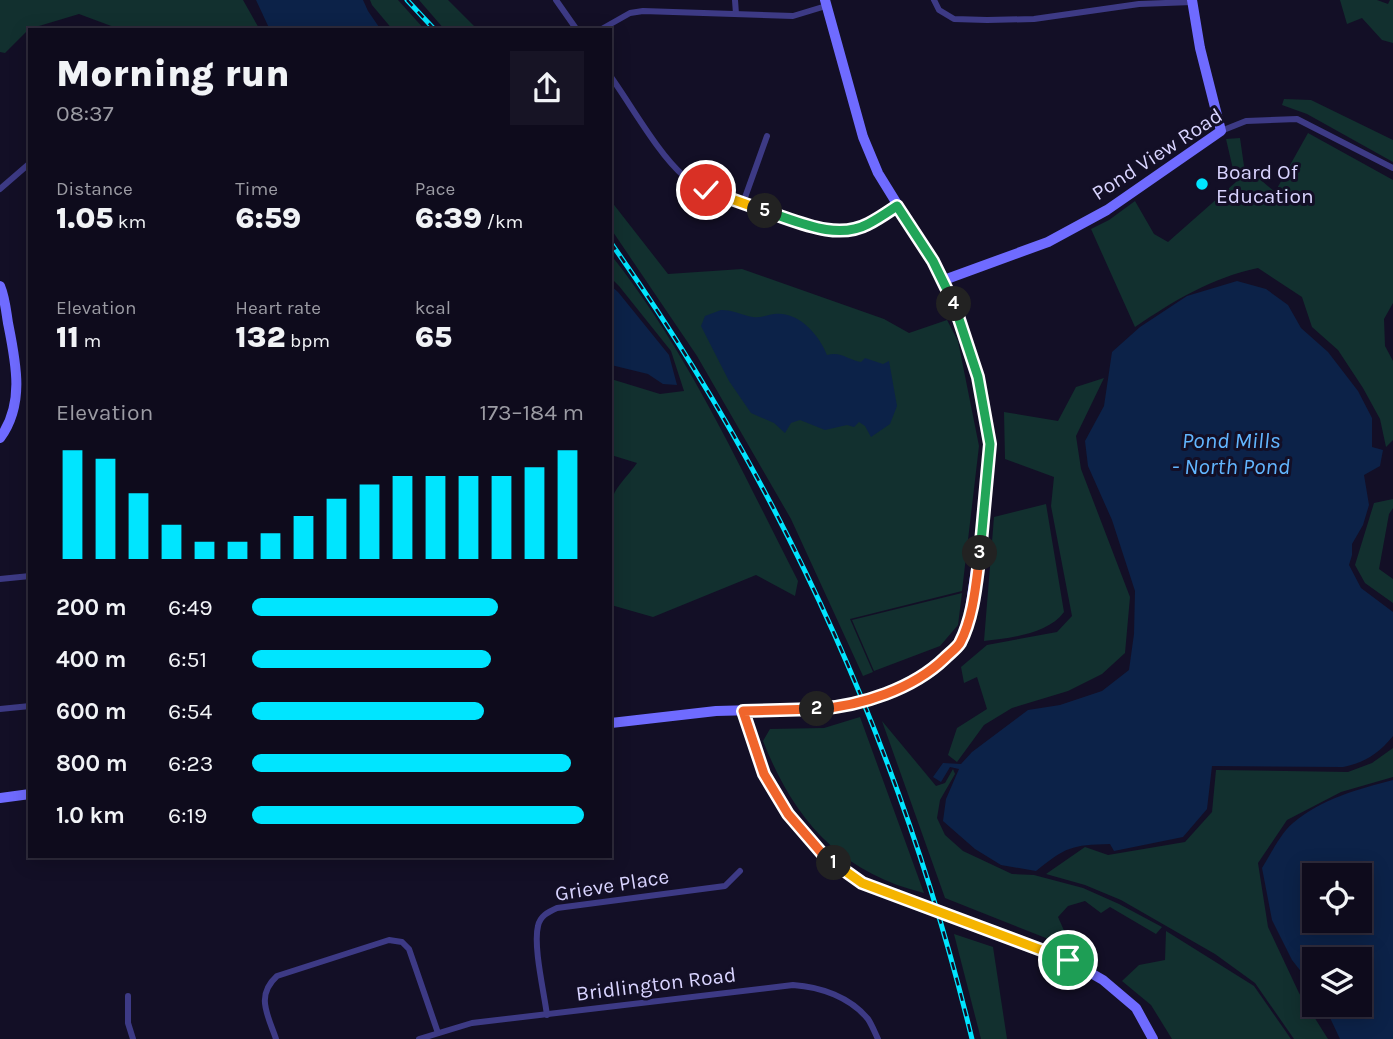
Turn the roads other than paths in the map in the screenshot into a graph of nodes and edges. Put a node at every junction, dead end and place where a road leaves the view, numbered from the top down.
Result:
1 (556, 0) edge
2 (735, 0) edge
3 (934, 0) edge
4 (1192, 1) edge
5 (825, 3) edge
6 (736, 14) junction
7 (576, 28) edge
8 (604, 28) edge
9 (612, 78) edge
10 (1222, 131) junction
11 (767, 136) dead end
12 (28, 165) edge
13 (1393, 168) edge
14 (0, 189) edge
15 (743, 203) junction
16 (897, 206) junction
17 (944, 280) junction
18 (0, 286) edge
19 (0, 438) edge
20 (28, 576) edge
21 (0, 579) edge
22 (28, 706) edge
23 (0, 709) edge
24 (743, 711) junction
25 (612, 723) edge
26 (28, 794) edge
27 (0, 798) edge
28 (740, 871) dead end
29 (128, 996) dead end
30 (547, 1015) junction
31 (438, 1033) junction
32 (133, 1039) edge
33 (276, 1039) edge
34 (419, 1039) edge
35 (878, 1039) edge
36 (1153, 1039) edge

1 - 7 street
2 - 6 street
3 - 4 street
4 - 10 main road
5 - 6 street
5 - 16 main road
6 - 8 street
9 - 15 street
10 - 13 street, Pond View Road
10 - 17 main road, Pond View Road
11 - 15 street
12 - 14 street
15 - 16 street
16 - 17 main road
17 - 24 main road
18 - 19 main road
20 - 21 street
22 - 23 street
24 - 25 main road
24 - 36 main road
26 - 27 main road
28 - 30 street, Grieve Place
29 - 32 street
30 - 31 street, Bridlington Road
30 - 35 street, Bridlington Road
31 - 33 street
31 - 34 street, Bridlington Road

